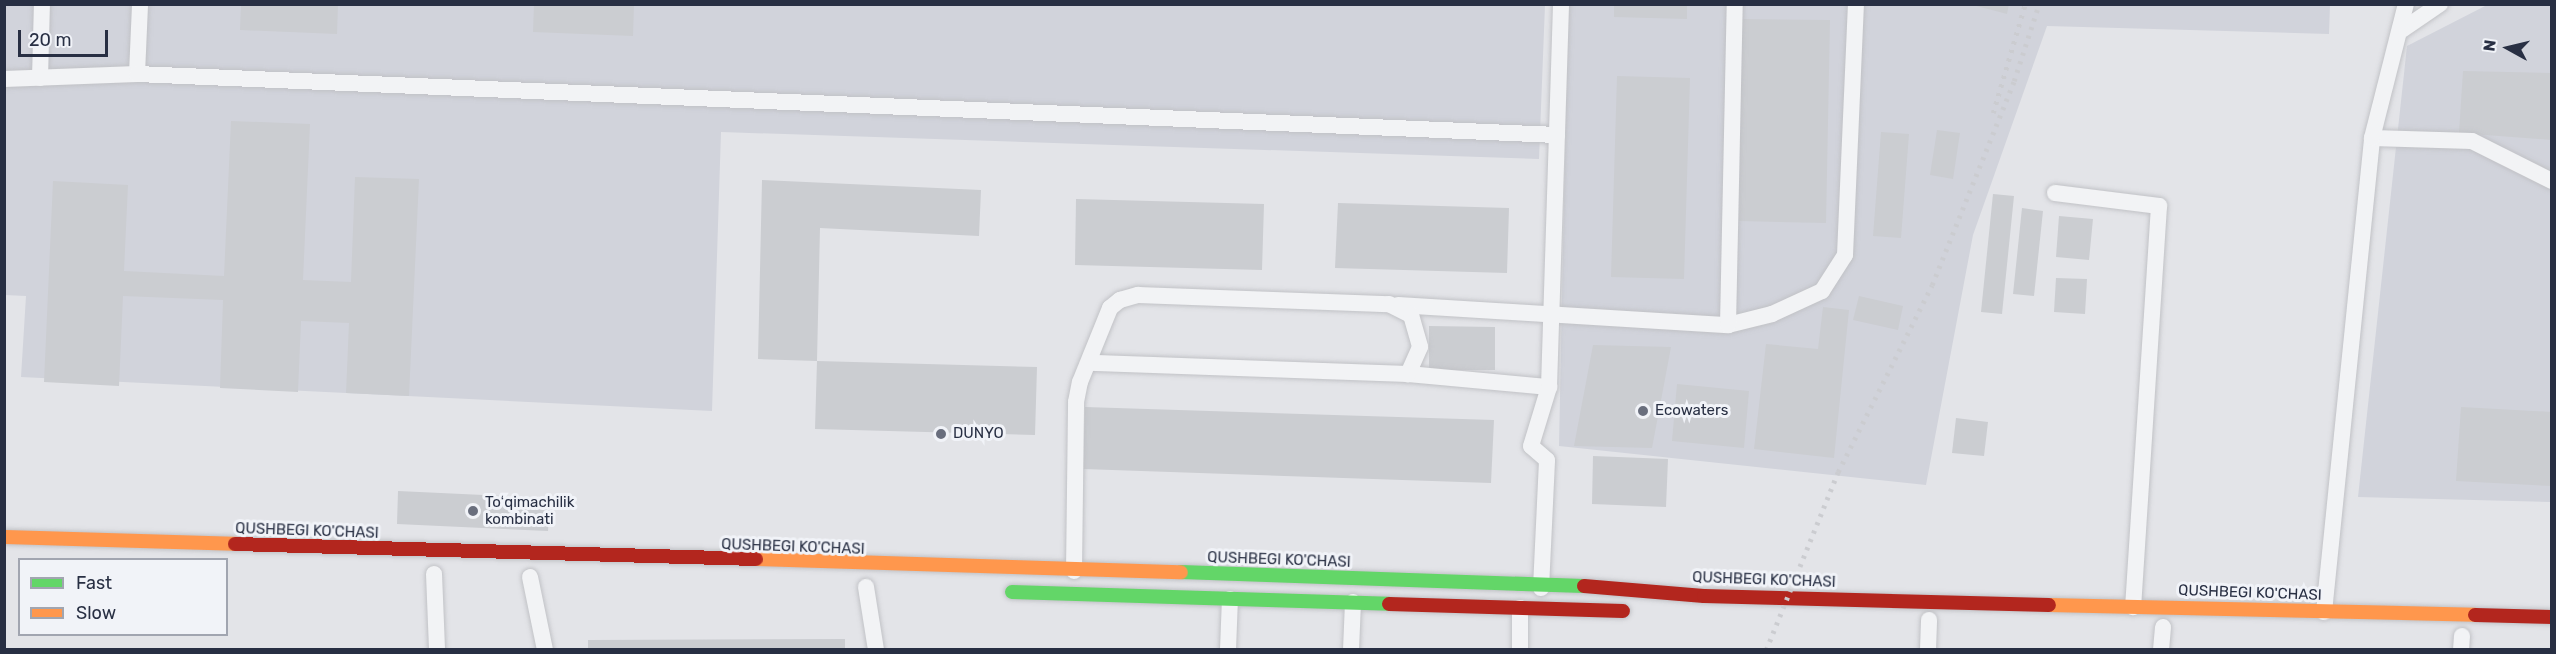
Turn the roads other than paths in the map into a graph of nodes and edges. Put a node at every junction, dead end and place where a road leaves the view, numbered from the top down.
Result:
1 (42, 4) edge
2 (140, 4) edge
3 (1561, 4) edge
4 (1735, 4) edge
5 (1856, 4) edge
6 (2406, 4) edge
7 (2440, 4) edge
8 (2402, 30) junction
9 (137, 74) junction
10 (40, 78) junction
11 (4, 79) edge
12 (1557, 135) junction
13 (2372, 138) junction
14 (2552, 181) edge
15 (2055, 193) dead end
16 (1389, 304) junction
17 (1551, 315) junction
18 (1728, 326) junction
19 (1089, 363) junction
20 (1408, 374) junction
21 (1549, 387) junction
22 (4, 537) edge
23 (1074, 571) junction
24 (434, 574) dead end
25 (530, 577) dead end
26 (1541, 583) junction
27 (866, 587) dead end
28 (995, 591) dead end
29 (1230, 599) junction
30 (1353, 602) junction
31 (2133, 607) junction
32 (2164, 607) junction
33 (1520, 608) junction
34 (1540, 608) junction
35 (1633, 611) dead end
36 (2324, 612) junction
37 (2462, 615) junction
38 (2552, 617) edge
39 (1929, 620) dead end
40 (2131, 626) dead end
41 (2163, 627) joint
42 (2323, 632) dead end
43 (2462, 640) edge
44 (437, 650) edge
45 (545, 650) edge
46 (876, 650) edge
47 (1228, 650) edge
48 (1351, 650) edge
49 (1520, 650) edge
50 (1928, 650) edge
51 (2161, 650) edge

1 - 10 lane
2 - 9 lane
3 - 12 lane
4 - 18 lane
5 - 18 lane
6 - 8 lane
7 - 8 lane
8 - 13 lane
9 - 10 lane
9 - 12 lane
10 - 11 lane
12 - 17 lane
13 - 14 lane
13 - 36 lane
15 - 31 lane
16 - 17 lane
16 - 19 lane
16 - 20 lane
17 - 18 lane
17 - 21 lane
19 - 20 lane
19 - 23 lane
20 - 21 lane
21 - 26 lane
22 - 23 main road, QUSHBEGI KO'CHASI
23 - 26 main road, QUSHBEGI KO'CHASI
24 - 44 lane
25 - 45 lane
26 - 31 main road, QUSHBEGI KO'CHASI
26 - 34 lane
27 - 46 lane
28 - 29 main road
29 - 30 main road
29 - 47 lane
30 - 33 main road
30 - 48 lane
31 - 32 main road, QUSHBEGI KO'CHASI
31 - 40 main road
32 - 36 main road, QUSHBEGI KO'CHASI
32 - 41 main road
33 - 34 main road
33 - 49 lane
34 - 35 main road
36 - 37 main road, QUSHBEGI KO'CHASI
36 - 42 main road
37 - 38 main road, QUSHBEGI KO'CHASI
37 - 43 main road
39 - 50 lane
41 - 51 lane

